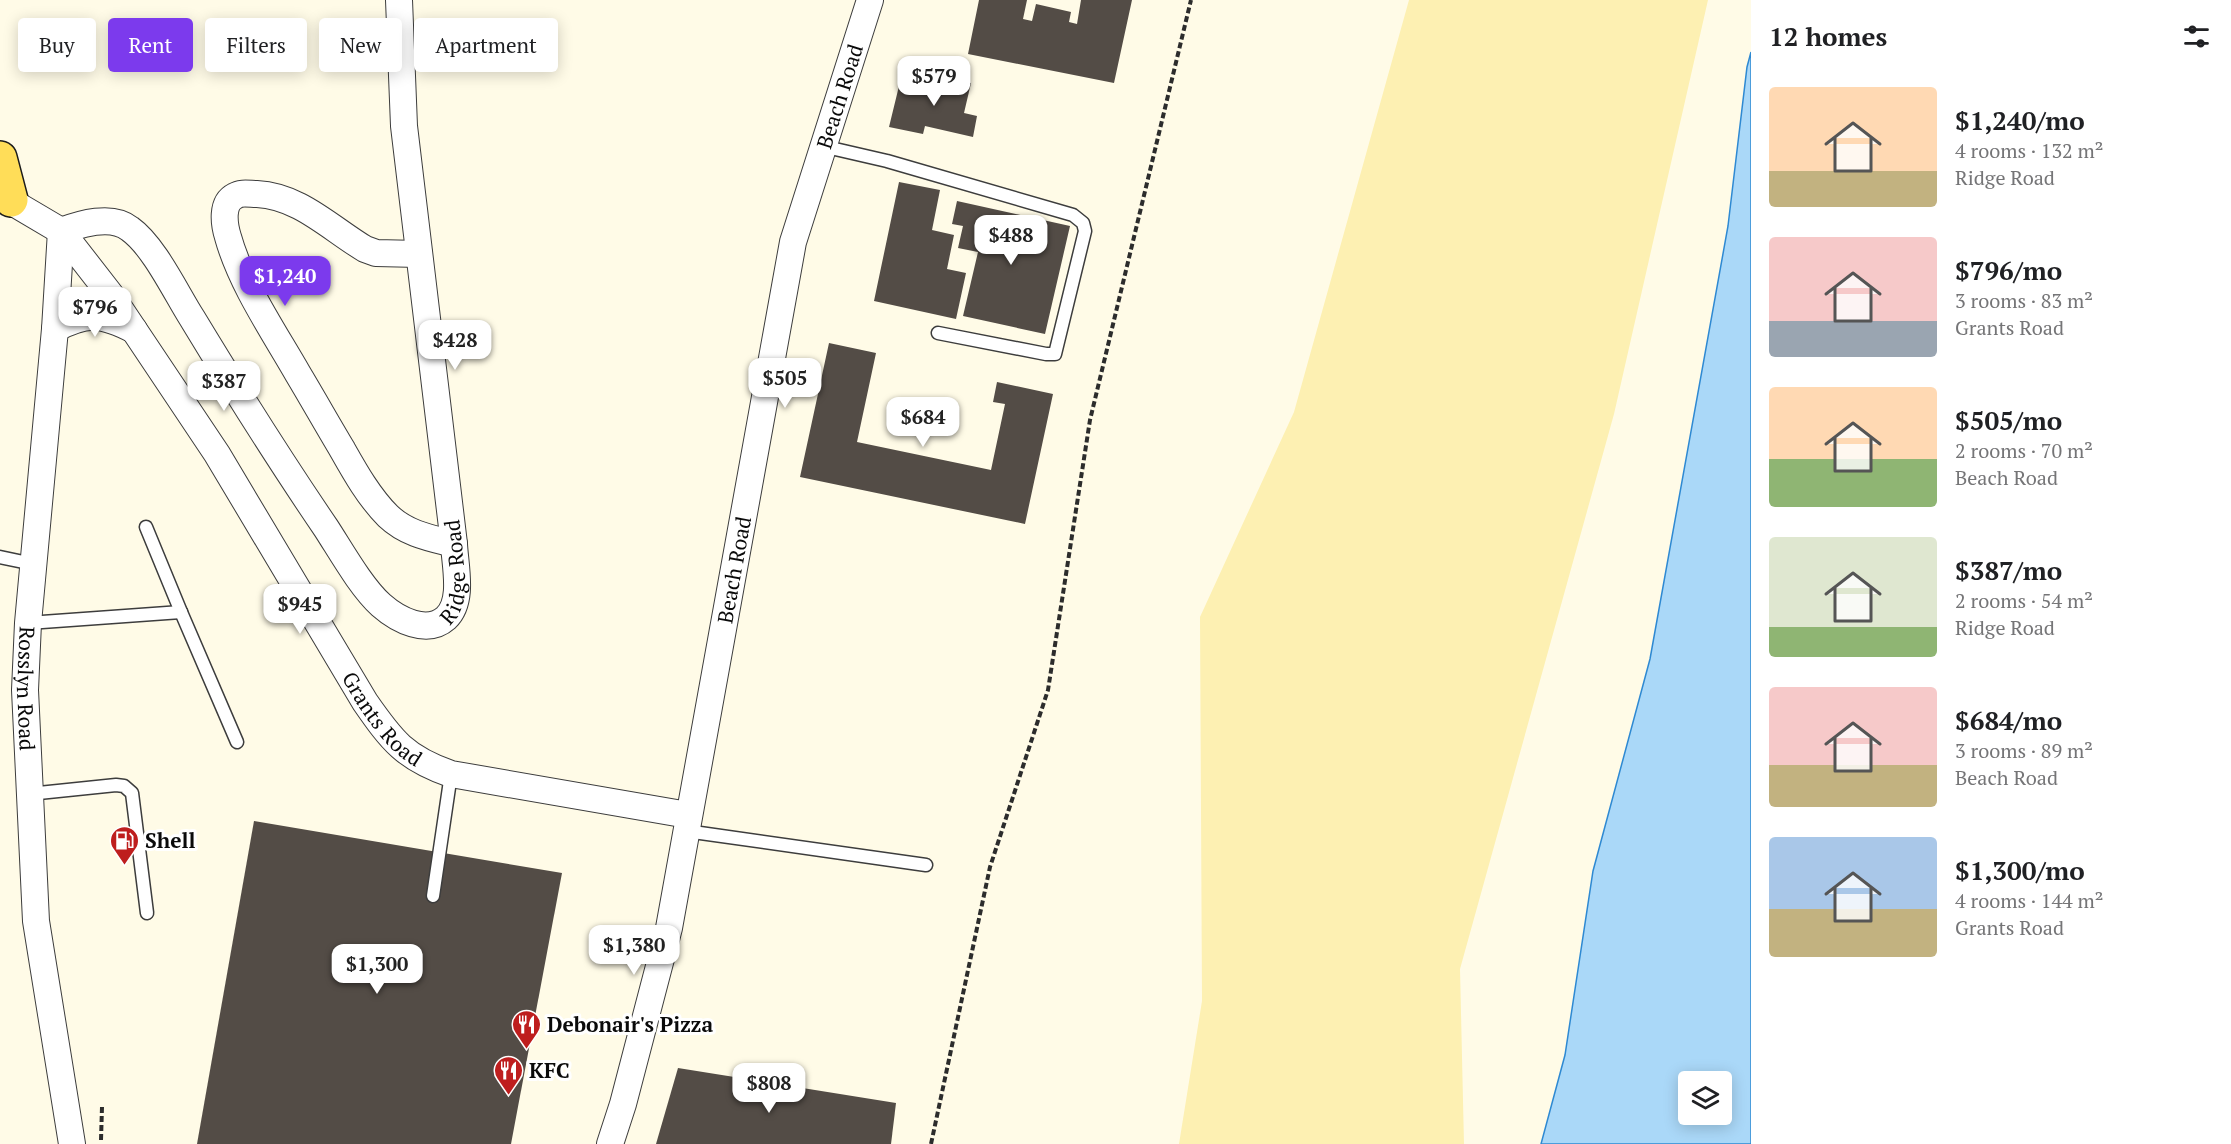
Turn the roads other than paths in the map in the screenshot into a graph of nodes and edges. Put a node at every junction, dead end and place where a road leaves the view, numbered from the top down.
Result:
1 (399, 0) edge
2 (870, 0) edge
3 (822, 146) junction
4 (0, 158) edge
5 (5, 198) edge
6 (61, 231) junction
7 (419, 254) junction
8 (55, 328) junction
9 (134, 330) junction
10 (938, 333) dead end
11 (146, 527) dead end
12 (454, 544) junction
13 (0, 557) edge
14 (33, 564) junction
15 (181, 612) junction
16 (28, 623) junction
17 (237, 742) dead end
18 (451, 774) junction
19 (29, 794) junction
20 (687, 823) junction
21 (926, 865) dead end
22 (434, 896) dead end
23 (147, 913) dead end
24 (72, 1144) edge
25 (610, 1144) edge

1 - 7 street, Ridge Road
2 - 3 street, Beach Road
3 - 10 lane
3 - 20 street, Beach Road
4 - 5 main road
5 - 6 street
6 - 8 street, Rosslyn Road
6 - 9 street, Grants Road
6 - 12 street, Ridge Road
7 - 12 street, Ridge Road
7 - 12 street
8 - 9 street
8 - 14 street, Rosslyn Road
9 - 18 street, Grants Road
11 - 15 lane
13 - 14 lane
14 - 16 street, Rosslyn Road
15 - 16 lane
15 - 17 lane
16 - 19 street, Rosslyn Road
18 - 20 street, Grants Road
18 - 22 lane
19 - 23 lane
19 - 24 street, Rosslyn Road
20 - 21 lane
20 - 25 street, Beach Road

